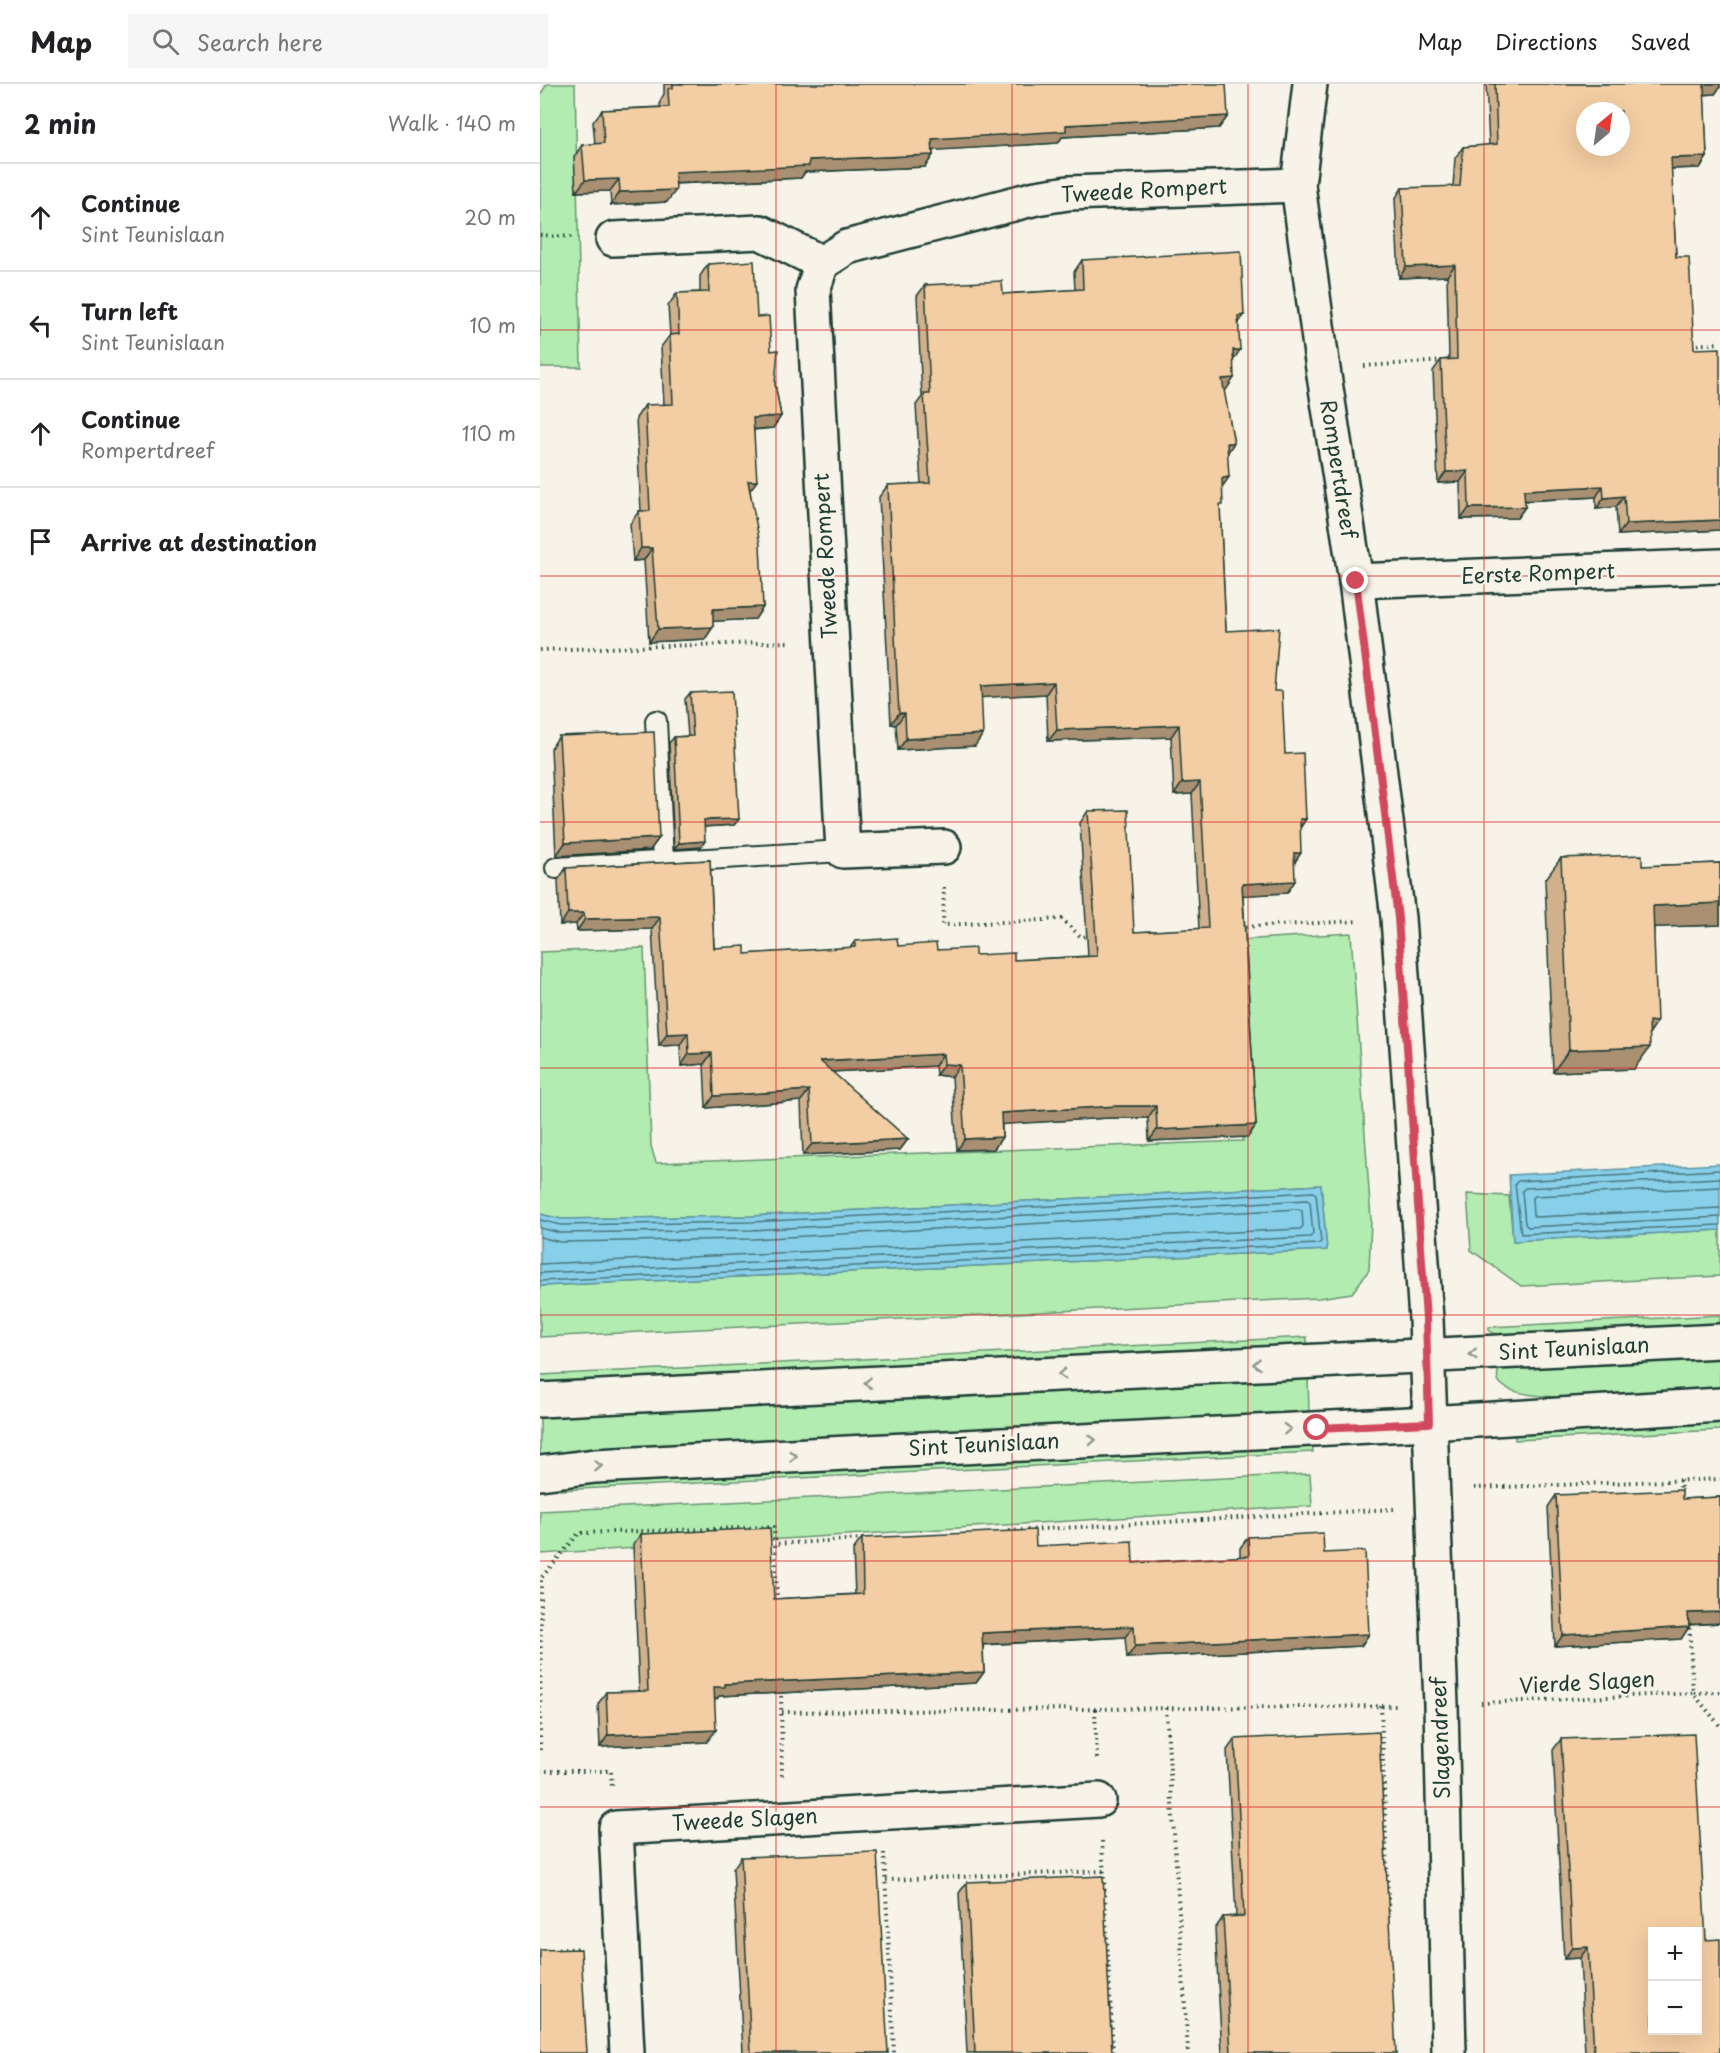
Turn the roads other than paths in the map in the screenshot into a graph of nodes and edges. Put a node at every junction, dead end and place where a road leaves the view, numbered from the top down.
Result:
1 (1310, 84) edge
2 (1298, 185) junction
3 (613, 239) dead end
4 (822, 263) junction
5 (1720, 566) edge
6 (1356, 581) junction
7 (656, 720) dead end
8 (944, 847) road end
9 (843, 851) junction
10 (663, 861) junction
11 (556, 868) dead end
12 (1720, 1341) edge
13 (1427, 1356) junction
14 (540, 1400) edge
15 (1720, 1405) edge
16 (1429, 1423) junction
17 (540, 1473) edge
18 (1099, 1800) road end
19 (627, 2053) edge
20 (1449, 2053) edge

1 - 2 street, Rompertdreef
2 - 4 street, Tweede Rompert
2 - 6 street, Rompertdreef
3 - 4 street
4 - 9 street, Tweede Rompert
5 - 6 street, Eerste Rompert
6 - 13 street, Rompertdreef
7 - 10 lane
8 - 9 street
9 - 10 lane
10 - 11 lane
12 -> 13 street, Sint Teunislaan
13 -> 14 street, Sint Teunislaan
13 - 16 street
15 - 16 street, Sint Teunislaan
17 -> 16 street, Sint Teunislaan
16 - 20 street, Slagendreef
18 - 19 street, Tweede Slagen

